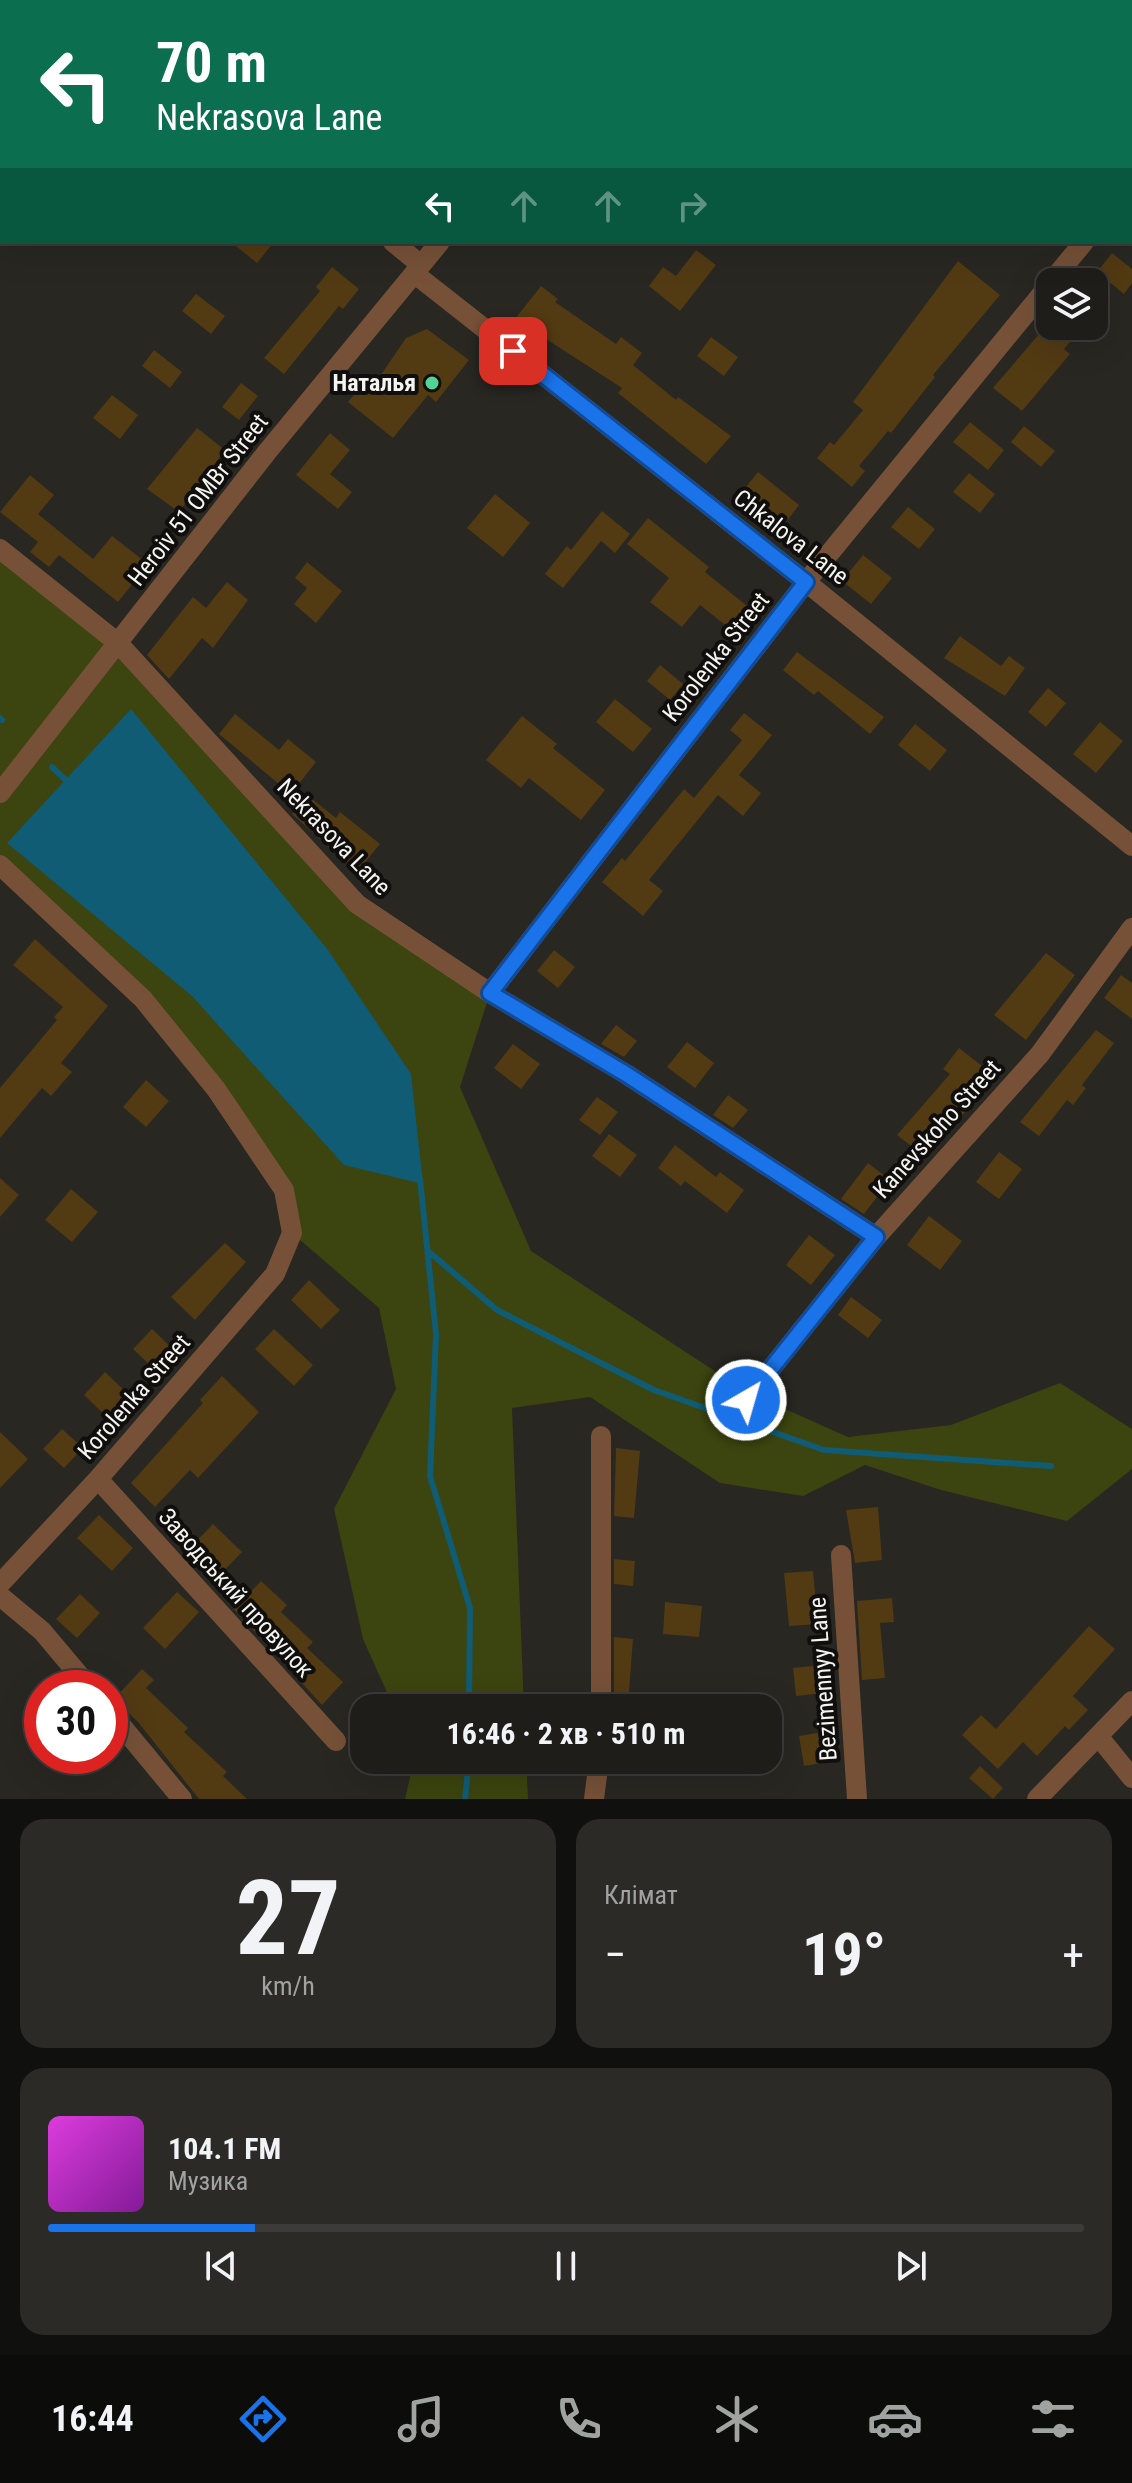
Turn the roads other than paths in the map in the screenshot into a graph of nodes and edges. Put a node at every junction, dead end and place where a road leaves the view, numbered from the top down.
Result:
1 (395, 244) edge
2 (438, 244) edge
3 (1082, 244) edge
4 (1063, 268) edge
5 (418, 270) junction
6 (1036, 301) edge
7 (0, 549) edge
8 (806, 582) junction
9 (118, 643) junction
10 (0, 793) edge
11 (1132, 846) edge
12 (0, 865) edge
13 (1132, 928) edge
14 (490, 993) junction
15 (876, 1237) junction
16 (746, 1400) dead end
17 (601, 1436) dead end
18 (98, 1479) junction
19 (841, 1555) dead end
20 (0, 1584) edge
21 (0, 1596) edge
22 (75, 1670) edge
23 (601, 1694) edge
24 (1132, 1701) edge
25 (128, 1734) edge
26 (1099, 1737) junction
27 (336, 1741) dead end
28 (597, 1774) edge
29 (1132, 1778) edge
30 (182, 1799) edge
31 (594, 1799) edge
32 (857, 1799) edge
33 (1037, 1799) edge

1 - 5 street, Chkalova Lane
2 - 5 street, Heroiv 51 OMBr Street
3 - 4 street, Korolenka Street
5 - 8 street, Chkalova Lane
5 - 9 street, Heroiv 51 OMBr Street
6 - 8 street, Korolenka Street
7 - 9 street, Nekrasova Lane
8 - 11 street, Chkalova Lane
8 - 14 street, Korolenka Street
9 - 10 street, Heroiv 51 OMBr Street
9 - 14 street, Nekrasova Lane
12 - 18 street, Korolenka Street
13 - 15 street, Kanevskoho Street
14 - 15 street, Nekrasova Lane
15 - 16 street, Kanevskoho Street
17 - 23 street
18 - 20 street, Korolenka Street
18 - 27 street, Заводський провулок
19 - 32 street, Bezimennyy Lane
21 - 22 street
24 - 26 street
25 - 30 street
26 - 29 street
26 - 33 street
28 - 31 street

